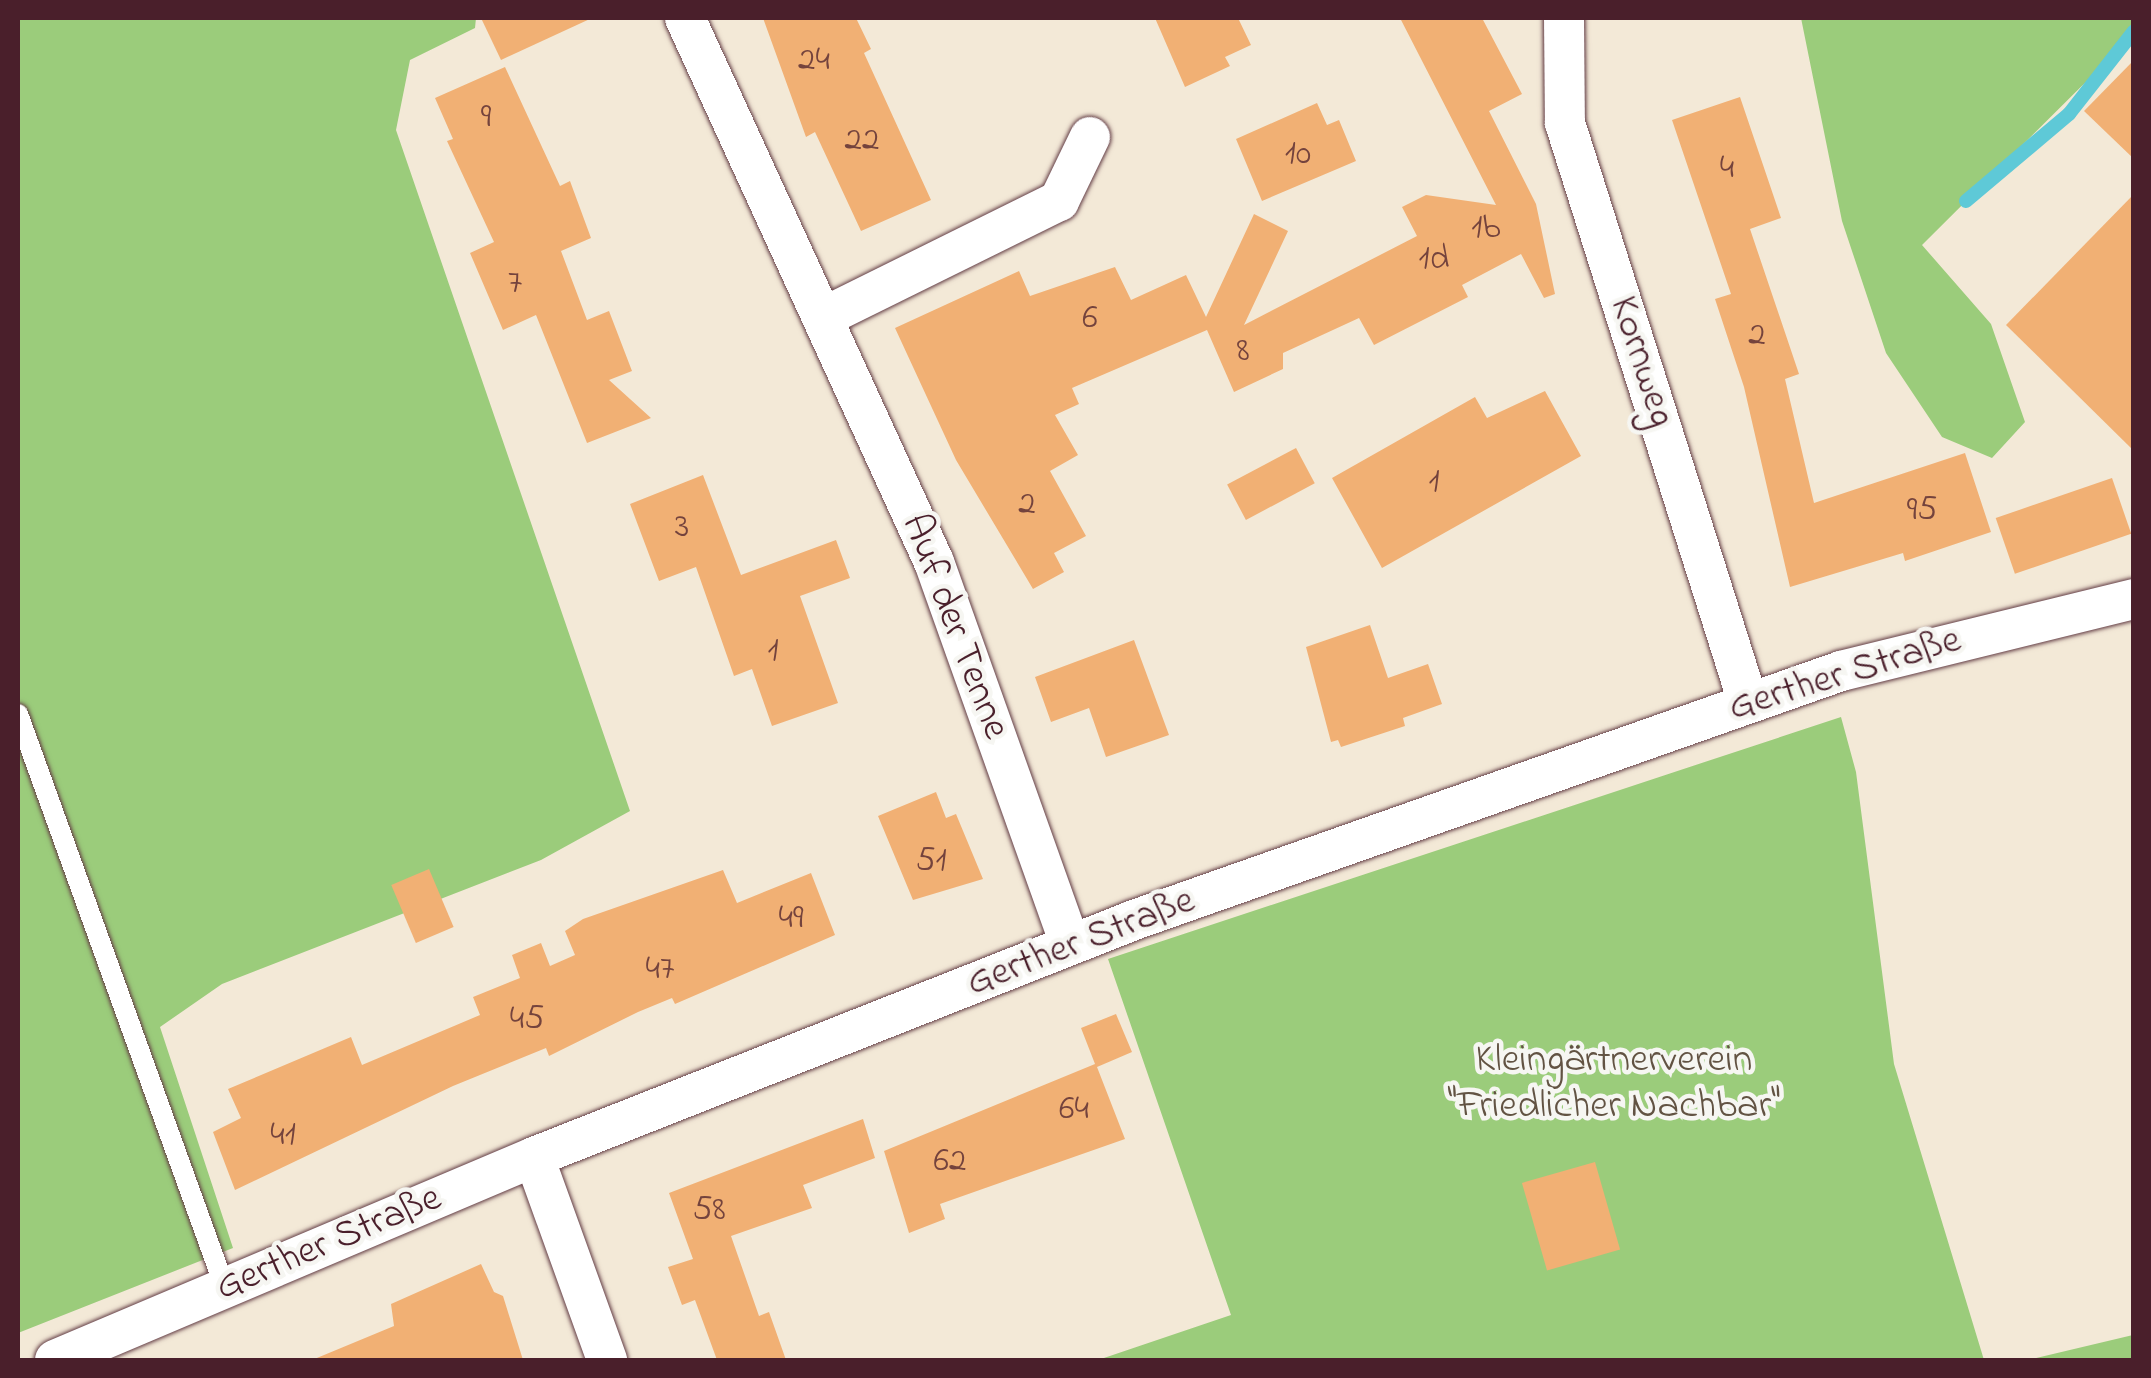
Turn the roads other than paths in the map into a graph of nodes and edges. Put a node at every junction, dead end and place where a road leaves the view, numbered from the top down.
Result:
1 (685, 18) edge
2 (1564, 18) edge
3 (1090, 136) dead end
4 (824, 317) junction
5 (2134, 599) edge
6 (1748, 702) junction
7 (18, 714) edge
8 (1070, 944) junction
9 (534, 1158) junction
10 (225, 1288) junction
11 (55, 1360) edge
12 (607, 1360) edge

1 - 4 street, Auf der Tenne
2 - 6 street, Kornweg
3 - 4 street
4 - 8 street, Auf der Tenne
5 - 6 street, Gerther Straße
6 - 8 street, Gerther Straße
7 - 10 lane
8 - 9 street, Gerther Straße
9 - 10 street, Gerther Straße
9 - 12 street
10 - 11 street, Gerther Straße

